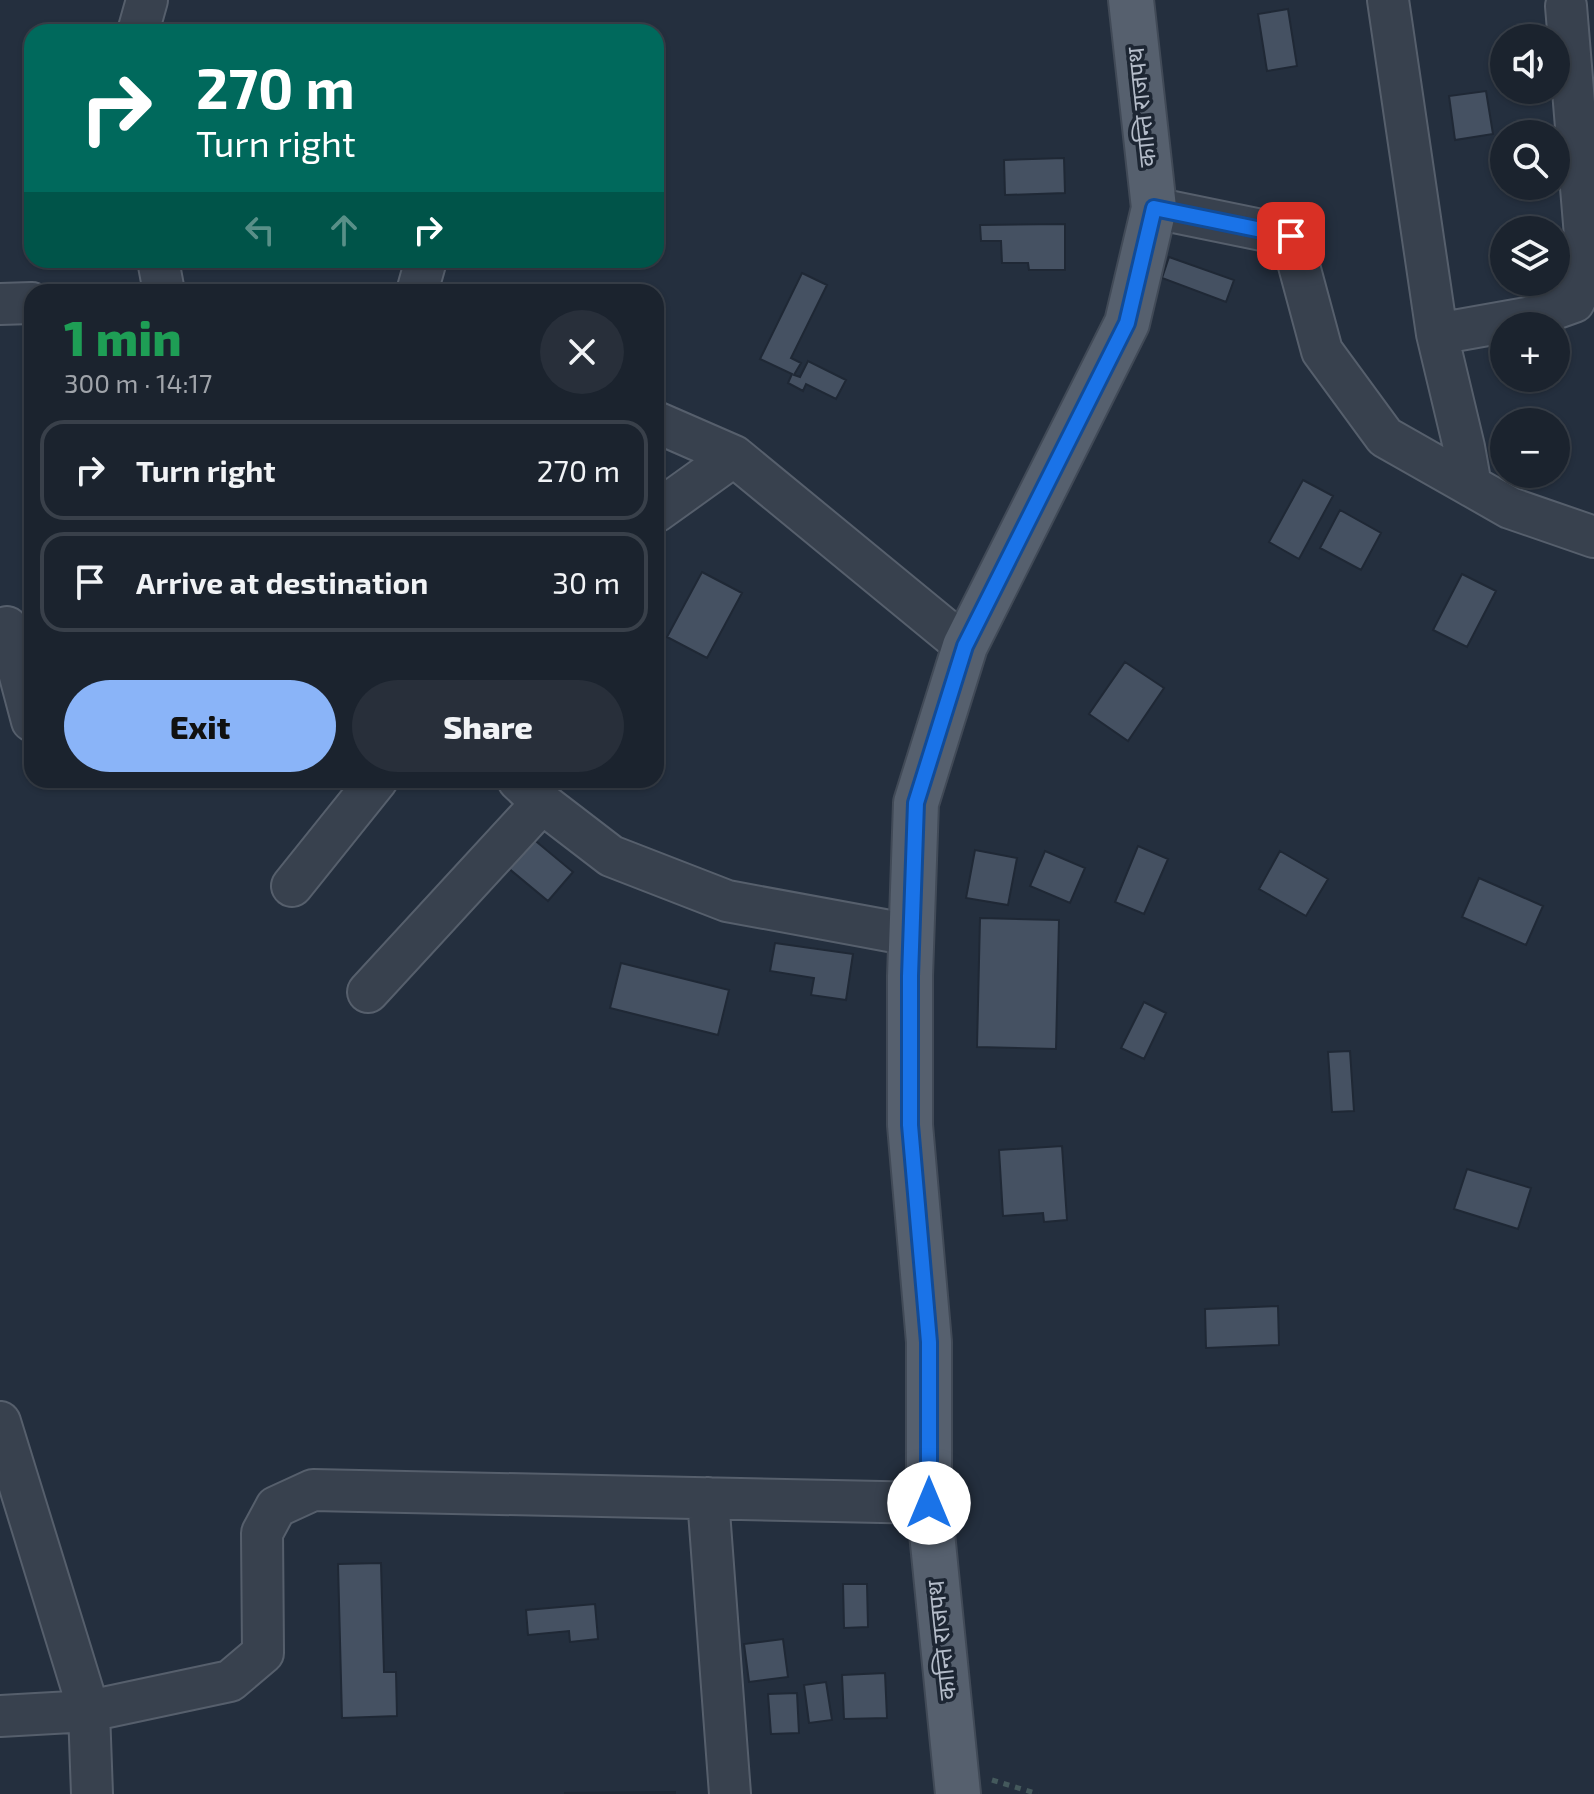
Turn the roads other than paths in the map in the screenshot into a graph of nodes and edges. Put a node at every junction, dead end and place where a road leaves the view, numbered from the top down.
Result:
1 (147, 0) edge
2 (1131, 0) edge
3 (1388, 0) edge
4 (1572, 8) edge
5 (140, 24) edge
6 (1154, 208) junction
7 (24, 303) edge
8 (0, 304) edge
9 (1437, 334) junction
10 (664, 425) edge
11 (734, 456) junction
12 (1471, 486) junction
13 (664, 506) edge
14 (1594, 537) edge
15 (7, 627) dead end
16 (965, 646) junction
17 (24, 691) edge
18 (371, 788) edge
19 (530, 792) edge
20 (292, 886) dead end
21 (911, 935) junction
22 (368, 992) dead end
23 (0, 1422) edge
24 (708, 1498) junction
25 (929, 1503) junction
26 (15, 1525) edge
27 (89, 1711) junction
28 (0, 1716) edge
29 (92, 1794) edge
30 (730, 1794) edge
31 (958, 1794) edge

1 - 5 street
2 - 6 main road, कान्ति राजपथ
3 - 9 street
4 - 9 street
6 - 12 street
6 - 16 main road, कान्ति राजपथ
7 - 8 street
9 - 12 street
10 - 11 street
11 - 13 street
11 - 16 street
12 - 14 street
15 - 17 street
16 - 21 main road, कान्ति राजपथ
18 - 20 street
19 - 21 street
19 - 22 street
21 - 25 main road, कान्ति राजपथ
23 - 26 street
24 - 25 street
24 - 27 street
24 - 30 street
25 - 31 main road, कान्ति राजपथ
26 - 27 street
27 - 28 street
27 - 29 street

